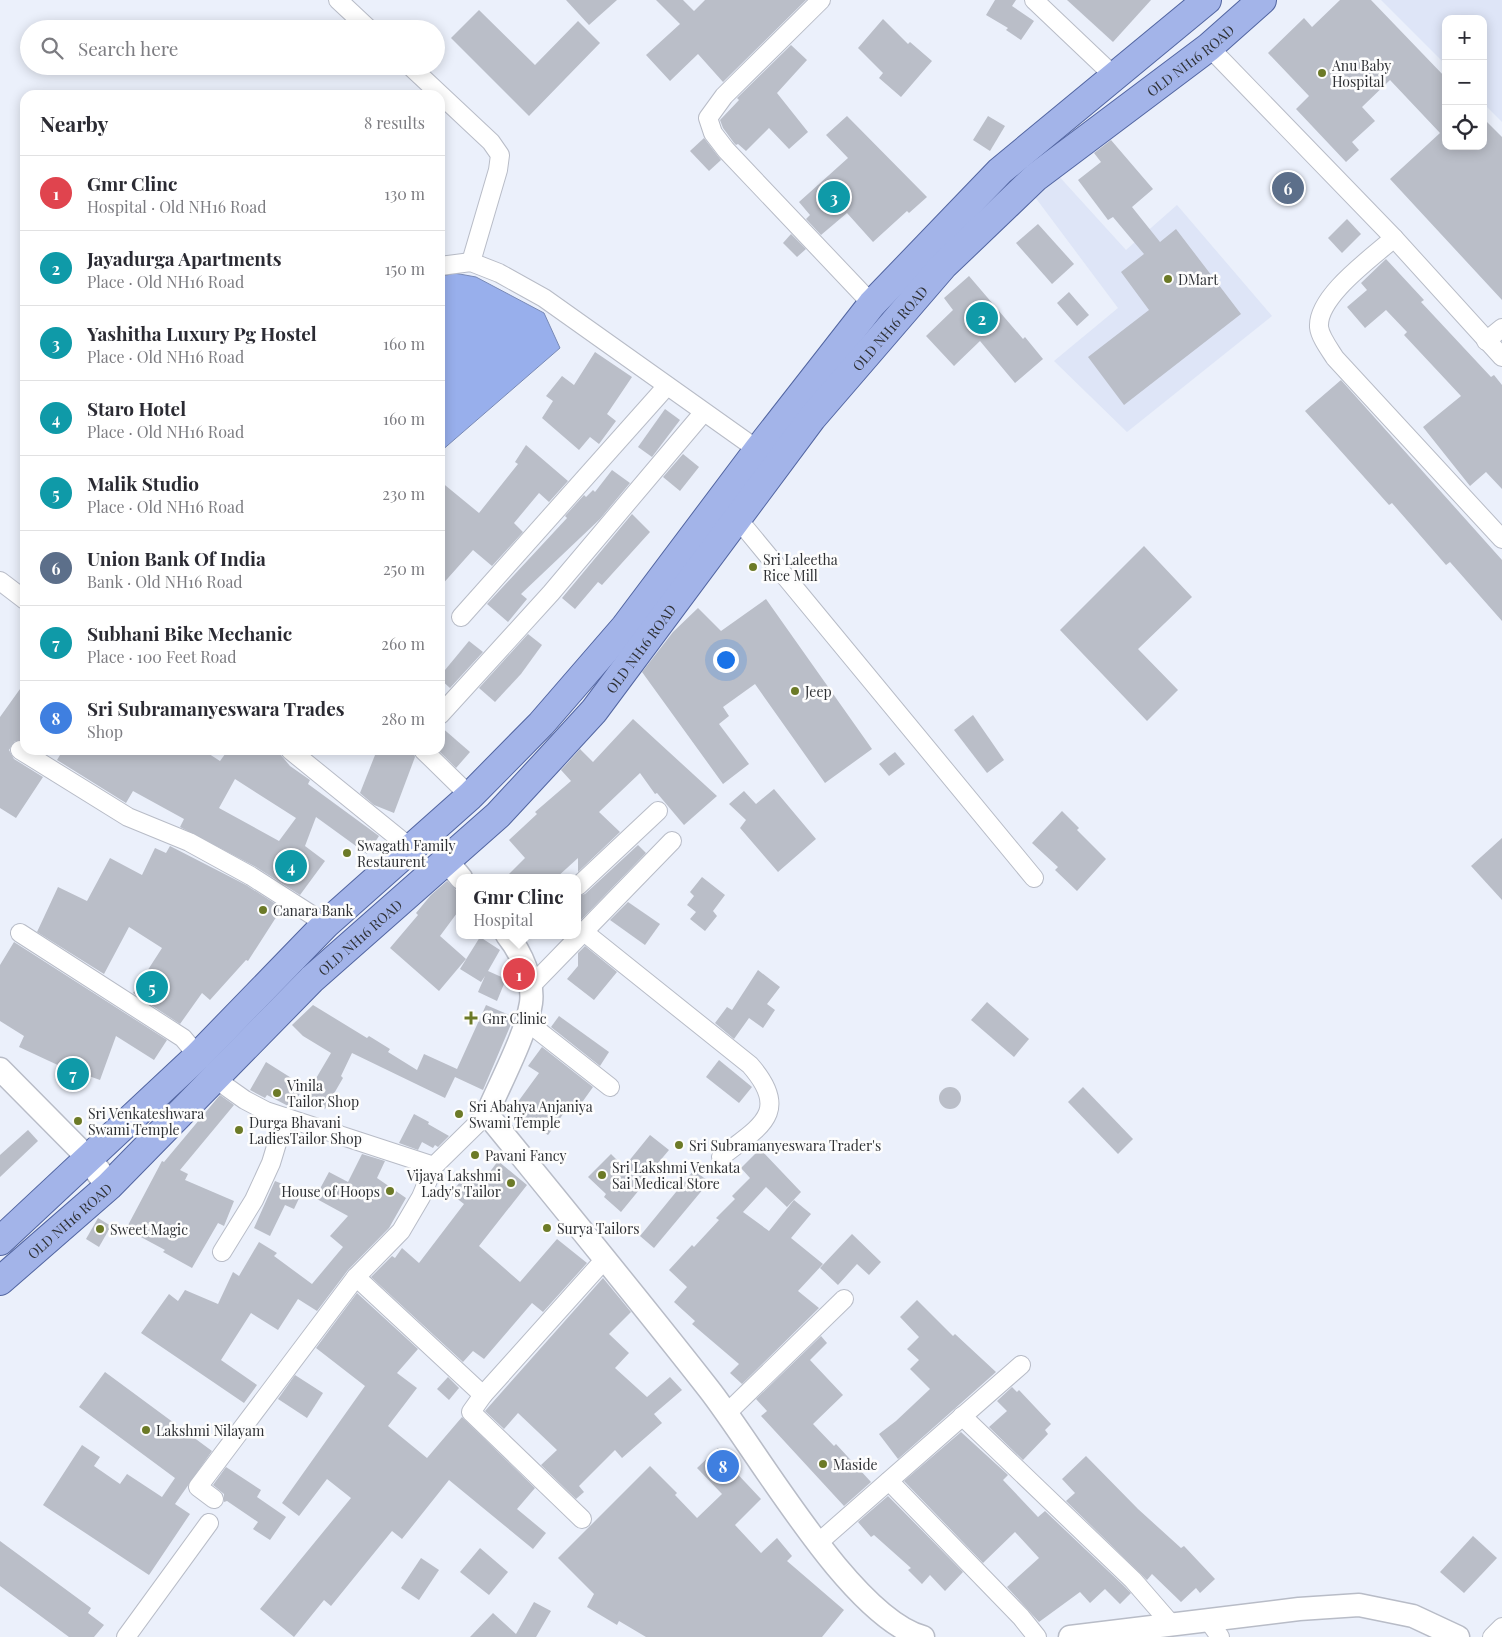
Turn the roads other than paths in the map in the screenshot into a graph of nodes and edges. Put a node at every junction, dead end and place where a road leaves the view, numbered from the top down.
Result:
1 (338, 0) edge
2 (821, 0) edge
3 (1034, 0) edge
4 (1207, 0) edge
5 (1262, 0) edge
6 (359, 20) edge
7 (1209, 47) junction
8 (420, 75) edge
9 (1114, 76) junction
10 (436, 90) edge
11 (445, 99) edge
12 (1394, 238) junction
13 (471, 262) junction
14 (445, 265) edge
15 (872, 304) junction
16 (1502, 328) edge
17 (1486, 341) junction
18 (1502, 357) edge
19 (666, 387) junction
20 (703, 413) junction
21 (758, 450) junction
22 (737, 518) junction
23 (1502, 539) edge
24 (0, 581) edge
25 (20, 596) edge
26 (461, 617) dead end
27 (445, 710) edge
28 (28, 755) edge
29 (296, 755) edge
30 (428, 755) edge
31 (470, 796) junction
32 (658, 811) dead end
33 (672, 841) dead end
34 (412, 849) junction
35 (454, 869) edge
36 (1034, 878) dead end
37 (581, 883) edge
38 (326, 924) junction
39 (584, 932) junction
40 (20, 933) dead end
41 (581, 935) edge
42 (515, 939) edge
43 (577, 939) edge
44 (531, 986) junction
45 (526, 1021) junction
46 (198, 1056) junction
47 (0, 1070) edge
48 (214, 1078) junction
49 (610, 1086) dead end
50 (487, 1114) junction
51 (285, 1117) junction
52 (721, 1157) dead end
53 (88, 1158) junction
54 (434, 1166) junction
55 (109, 1186) junction
56 (0, 1241) edge
57 (222, 1252) dead end
58 (605, 1259) junction
59 (356, 1277) junction
60 (0, 1281) edge
61 (844, 1299) dead end
62 (1021, 1365) dead end
63 (483, 1395) junction
64 (727, 1414) junction
65 (962, 1416) junction
66 (889, 1481) junction
67 (214, 1499) dead end
68 (582, 1518) dead end
69 (210, 1524) dead end
70 (818, 1543) junction
71 (1502, 1627) edge
72 (1214, 1629) edge
73 (1161, 1630) edge
74 (126, 1637) edge
75 (923, 1637) edge
76 (1037, 1637) edge
77 (1070, 1637) edge
78 (1458, 1637) edge
79 (1492, 1637) edge

1 - 6 street
2 - 15 street
3 - 9 street
4 - 9 main road, OLD NH16 ROAD
5 - 7 main road, OLD NH16 ROAD
7 - 12 street
7 - 22 main road, OLD NH16 ROAD
8 - 10 street
9 - 15 main road, OLD NH16 ROAD
11 - 13 street
12 - 17 street
12 - 23 street
13 - 14 street
13 - 19 street
15 - 21 main road, OLD NH16 ROAD
16 - 17 street
17 - 18 street
19 - 20 street
19 - 26 street
20 - 21 street
20 - 27 street
21 - 31 main road, OLD NH16 ROAD
22 - 35 main road, OLD NH16 ROAD
22 - 36 street
24 - 25 street
28 - 38 street
29 - 34 street
30 - 31 street
31 - 34 main road, OLD NH16 ROAD
32 - 37 street
33 - 39 street
34 - 38 main road, OLD NH16 ROAD
35 - 48 main road, OLD NH16 ROAD
38 - 46 main road, OLD NH16 ROAD
39 - 41 street
39 - 52 street
40 - 46 street
42 - 44 street
43 - 44 street
44 - 45 street
45 - 49 street
45 - 50 street
46 - 53 main road, OLD NH16 ROAD
47 - 53 street
48 - 51 street
48 - 55 main road, OLD NH16 ROAD
50 - 54 street
50 - 58 street
51 - 54 street
51 - 57 street
53 - 55 main road
53 - 56 main road, OLD NH16 ROAD
54 - 59 street
55 - 60 main road, OLD NH16 ROAD
58 - 63 street
58 - 64 street
59 - 63 street
59 - 67 street
61 - 64 street
62 - 65 street
63 - 68 street
64 - 70 street
65 - 66 street
65 - 73 street
66 - 70 street
66 - 76 street
69 - 74 street
70 - 75 street
71 - 79 street
72 - 73 street
72 - 78 street
73 - 77 street

